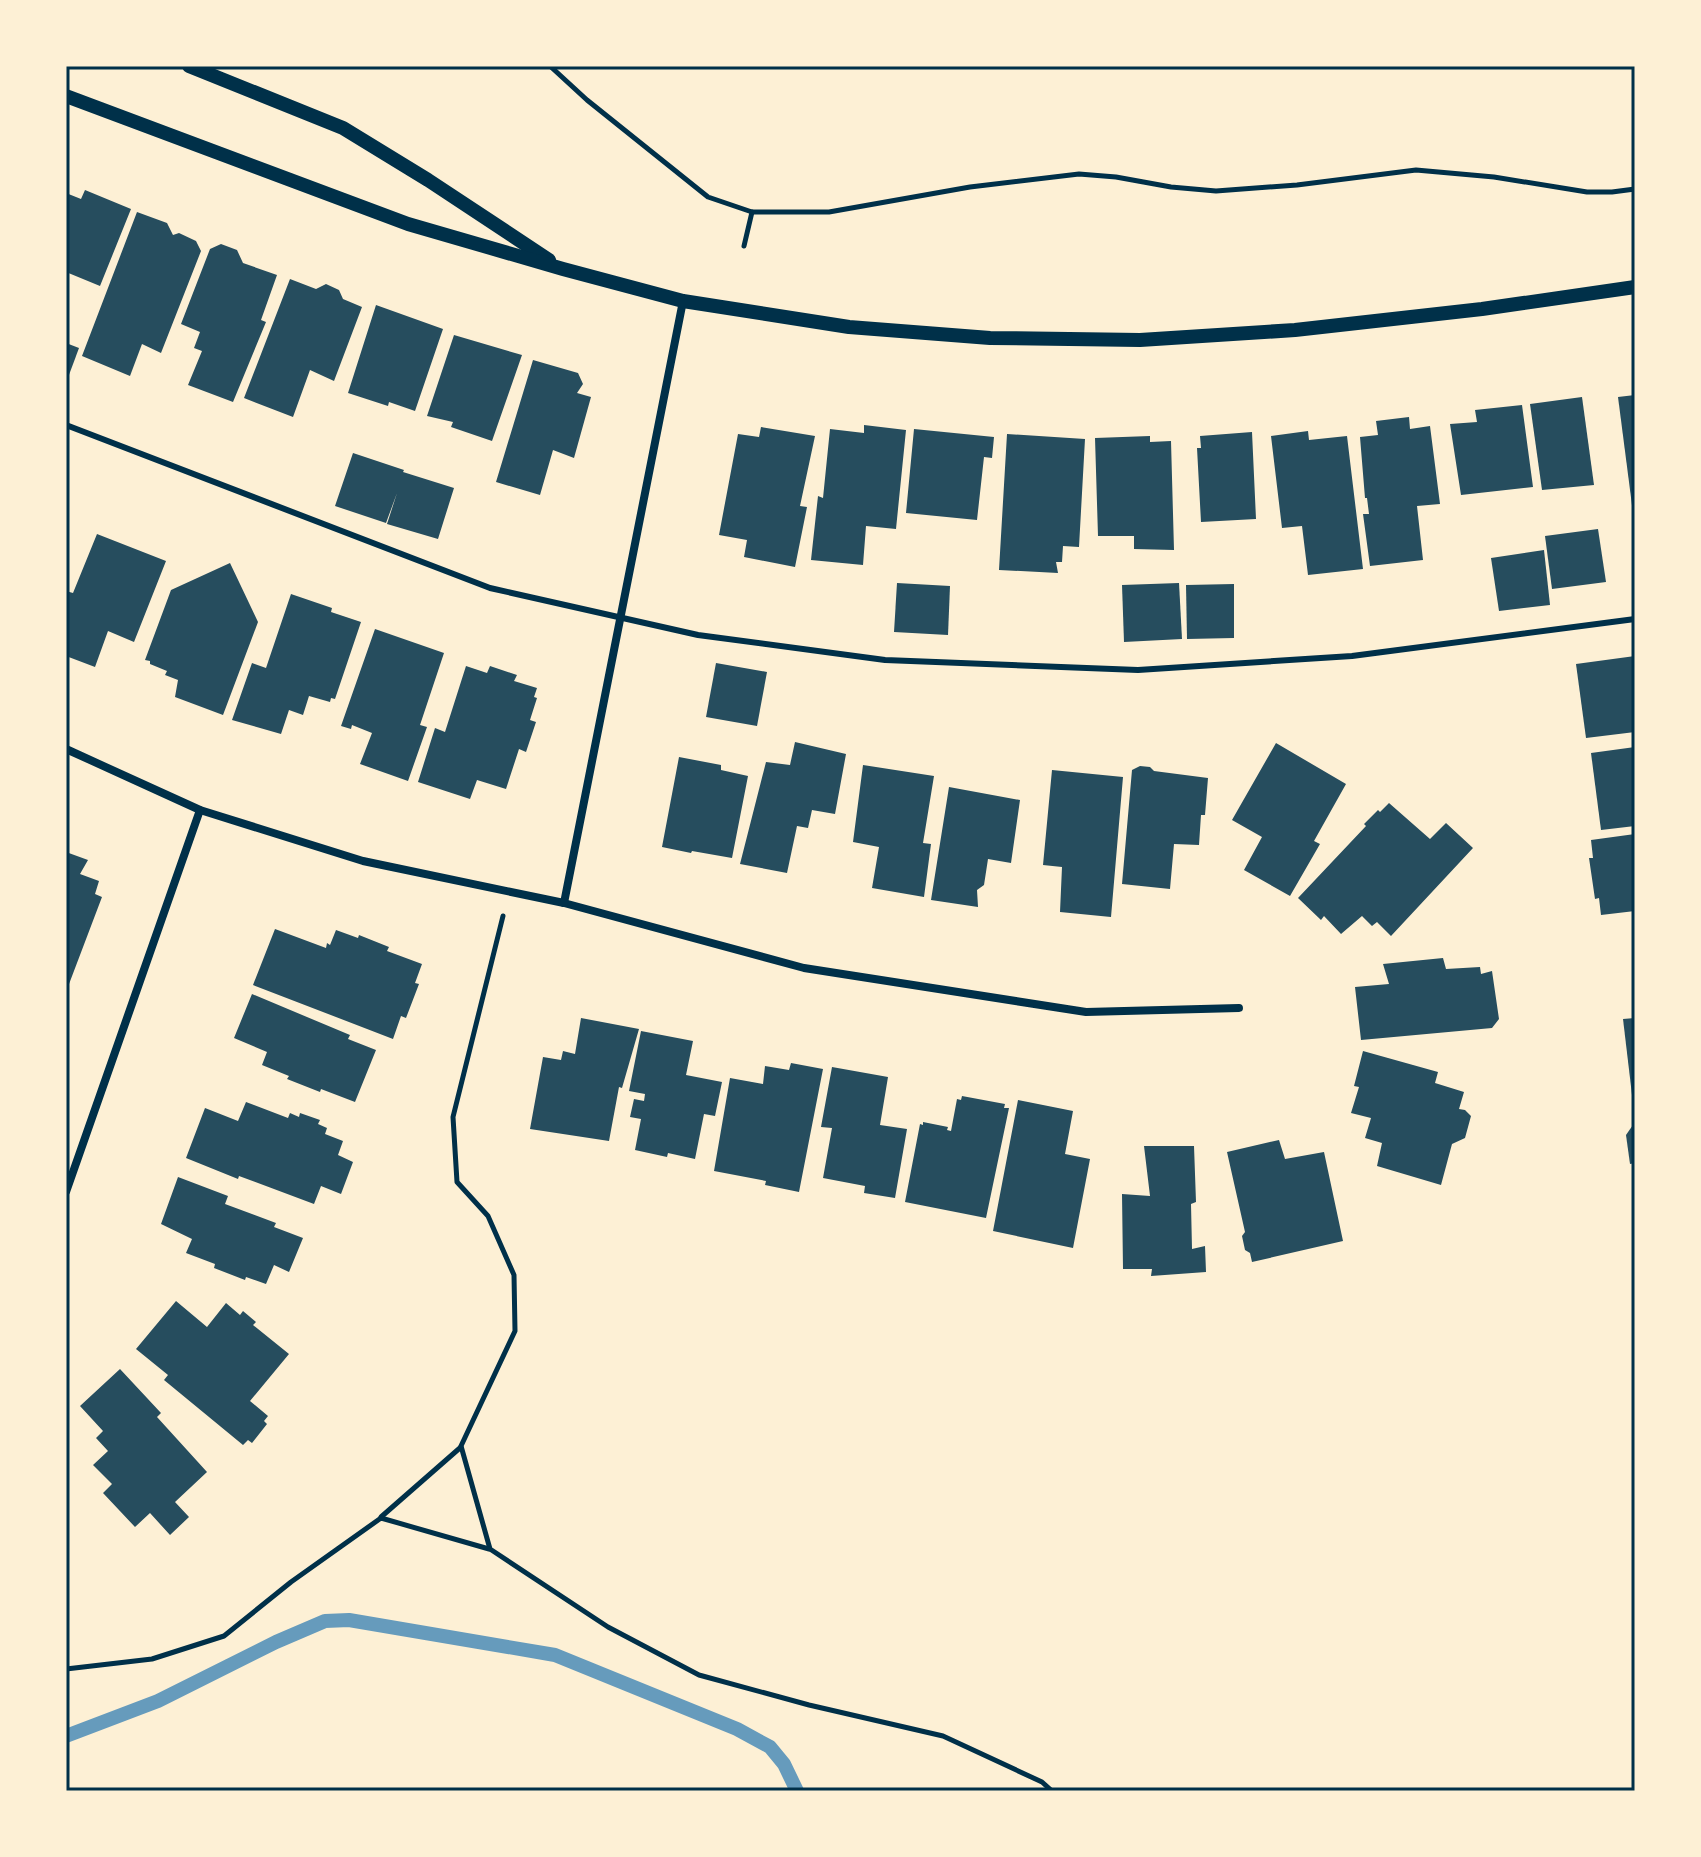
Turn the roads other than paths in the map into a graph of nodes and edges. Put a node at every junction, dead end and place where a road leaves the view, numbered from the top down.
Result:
1 (189, 66) edge
2 (66, 96) edge
3 (563, 269) junction
4 (1635, 287) edge
5 (683, 301) junction
6 (66, 425) edge
7 (621, 617) junction
8 (1635, 619) edge
9 (66, 749) edge
10 (200, 810) junction
11 (564, 903) junction
12 (1239, 1008) dead end
13 (66, 1192) edge

1 - 3 street
2 - 3 street
3 - 5 street
4 - 5 street
5 - 7 street
6 - 7 lane
7 - 8 lane
7 - 11 street
9 - 10 street
10 - 11 street
10 - 13 street
11 - 12 street

